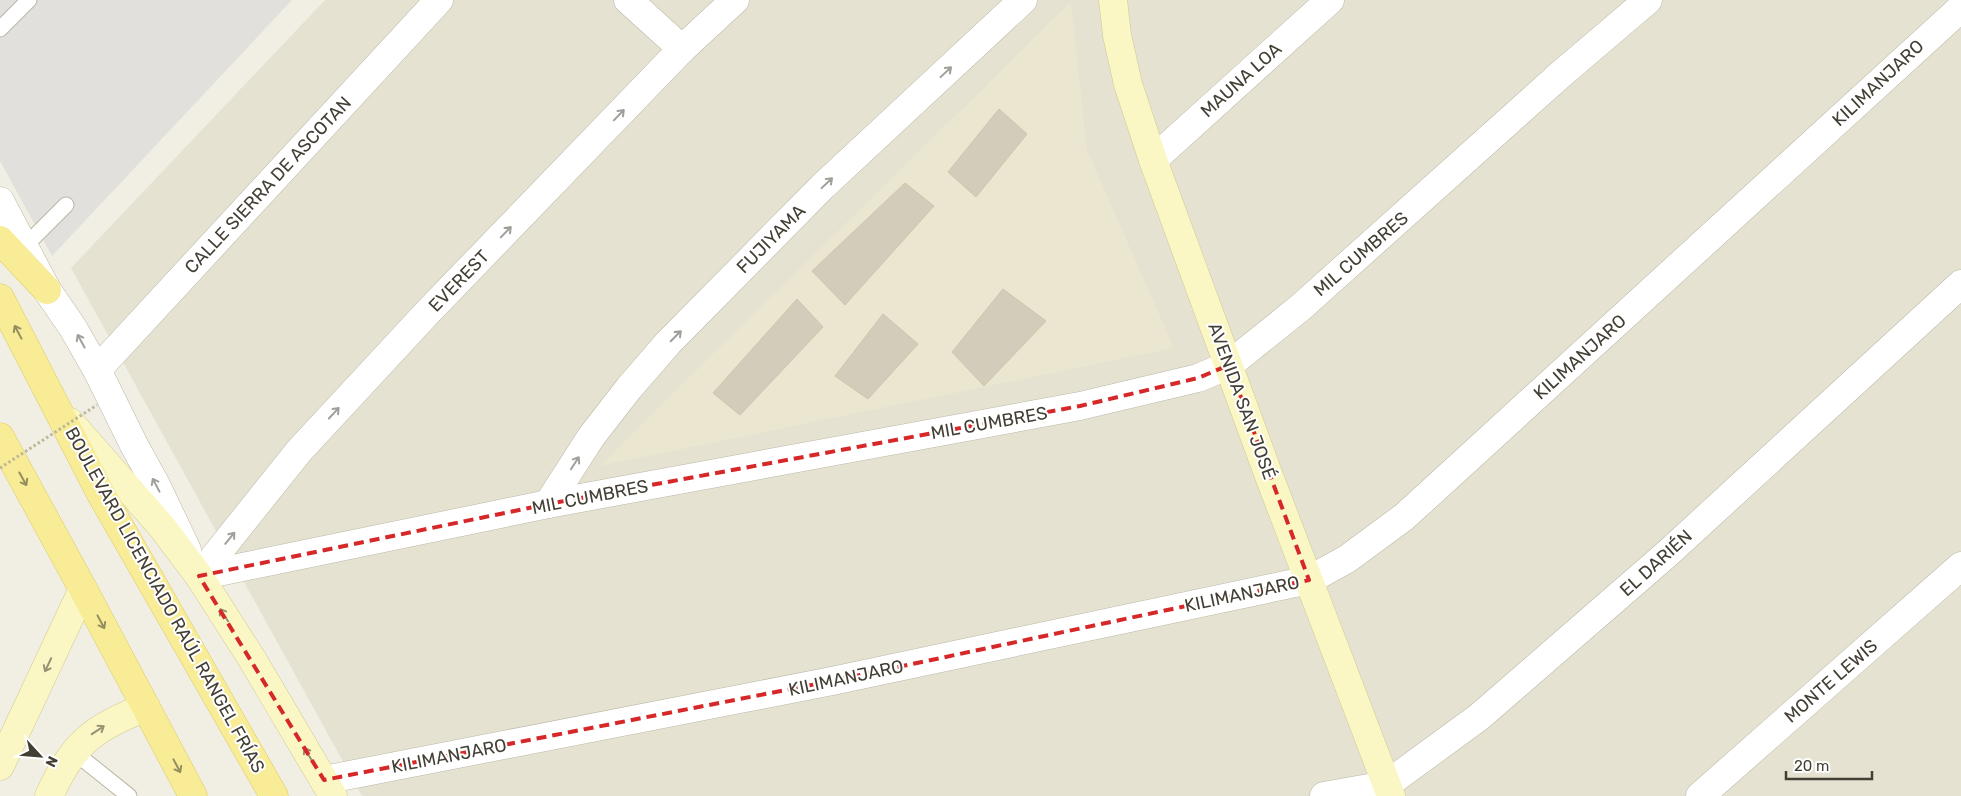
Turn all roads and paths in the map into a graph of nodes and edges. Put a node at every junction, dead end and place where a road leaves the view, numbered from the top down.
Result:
1 (29, 0) edge
2 (439, 0) edge
3 (628, 0) edge
4 (735, 0) edge
5 (1023, 0) edge
6 (1112, 0) edge
7 (1330, 0) edge
8 (1648, 0) edge
9 (1961, 8) edge
10 (0, 29) edge
11 (682, 48) junction
12 (1153, 160) junction
13 (0, 201) edge
14 (66, 205) dead end
15 (12, 244) edge
16 (1961, 284) edge
17 (47, 290) joint
18 (0, 298) edge
19 (1228, 365) junction
20 (97, 370) junction
21 (97, 405) dead end
22 (56, 406) junction
23 (0, 437) edge
24 (0, 468) edge
25 (548, 504) junction
26 (1961, 566) edge
27 (199, 576) junction
28 (1309, 580) junction
29 (83, 589) junction
30 (146, 707) junction
31 (74, 752) junction
32 (0, 766) edge
33 (328, 788) edge
34 (1388, 791) edge
35 (48, 796) edge
36 (129, 796) edge
37 (193, 796) edge
38 (274, 796) edge
39 (1324, 796) edge
40 (1700, 796) edge

1 - 10 lane
2 - 20 street, CALLE SIERRA DE ASCOTAN
3 - 11 street
4 - 11 street, EVEREST
25 -> 5 street, FUJIYAMA
6 - 12 street, AVENIDA SAN JOSÉ
7 - 12 street, MAUNA LOA
8 - 19 street, MIL CUMBRES
9 - 28 street, KILIMANJARO
27 -> 11 street, EVEREST
12 - 19 street, AVENIDA SAN JOSÉ
13 - 15 street
14 - 15 lane
15 - 17 main road
16 - 34 street, EL DARIÉN
20 -> 17 street
22 -> 18 main road, BOULEVARD LICENCIADO RAÚL RANGEL FRÍAS
19 - 25 street, MIL CUMBRES
19 - 28 street, AVENIDA SAN JOSÉ
27 -> 20 street
21 - 24 path, bridge
22 - 27 street
22 - 38 main road, BOULEVARD LICENCIADO RAÚL RANGEL FRÍAS
23 -> 29 main road
25 - 27 street, MIL CUMBRES
26 - 40 street, MONTE LEWIS
33 -> 27 street
28 - 33 street, KILIMANJARO
28 - 34 street, AVENIDA SAN JOSÉ
29 -> 30 main road
29 -> 32 street
31 -> 30 street
30 -> 37 main road
31 - 35 street
31 - 36 lane
34 - 39 street, EL DARIÉN

